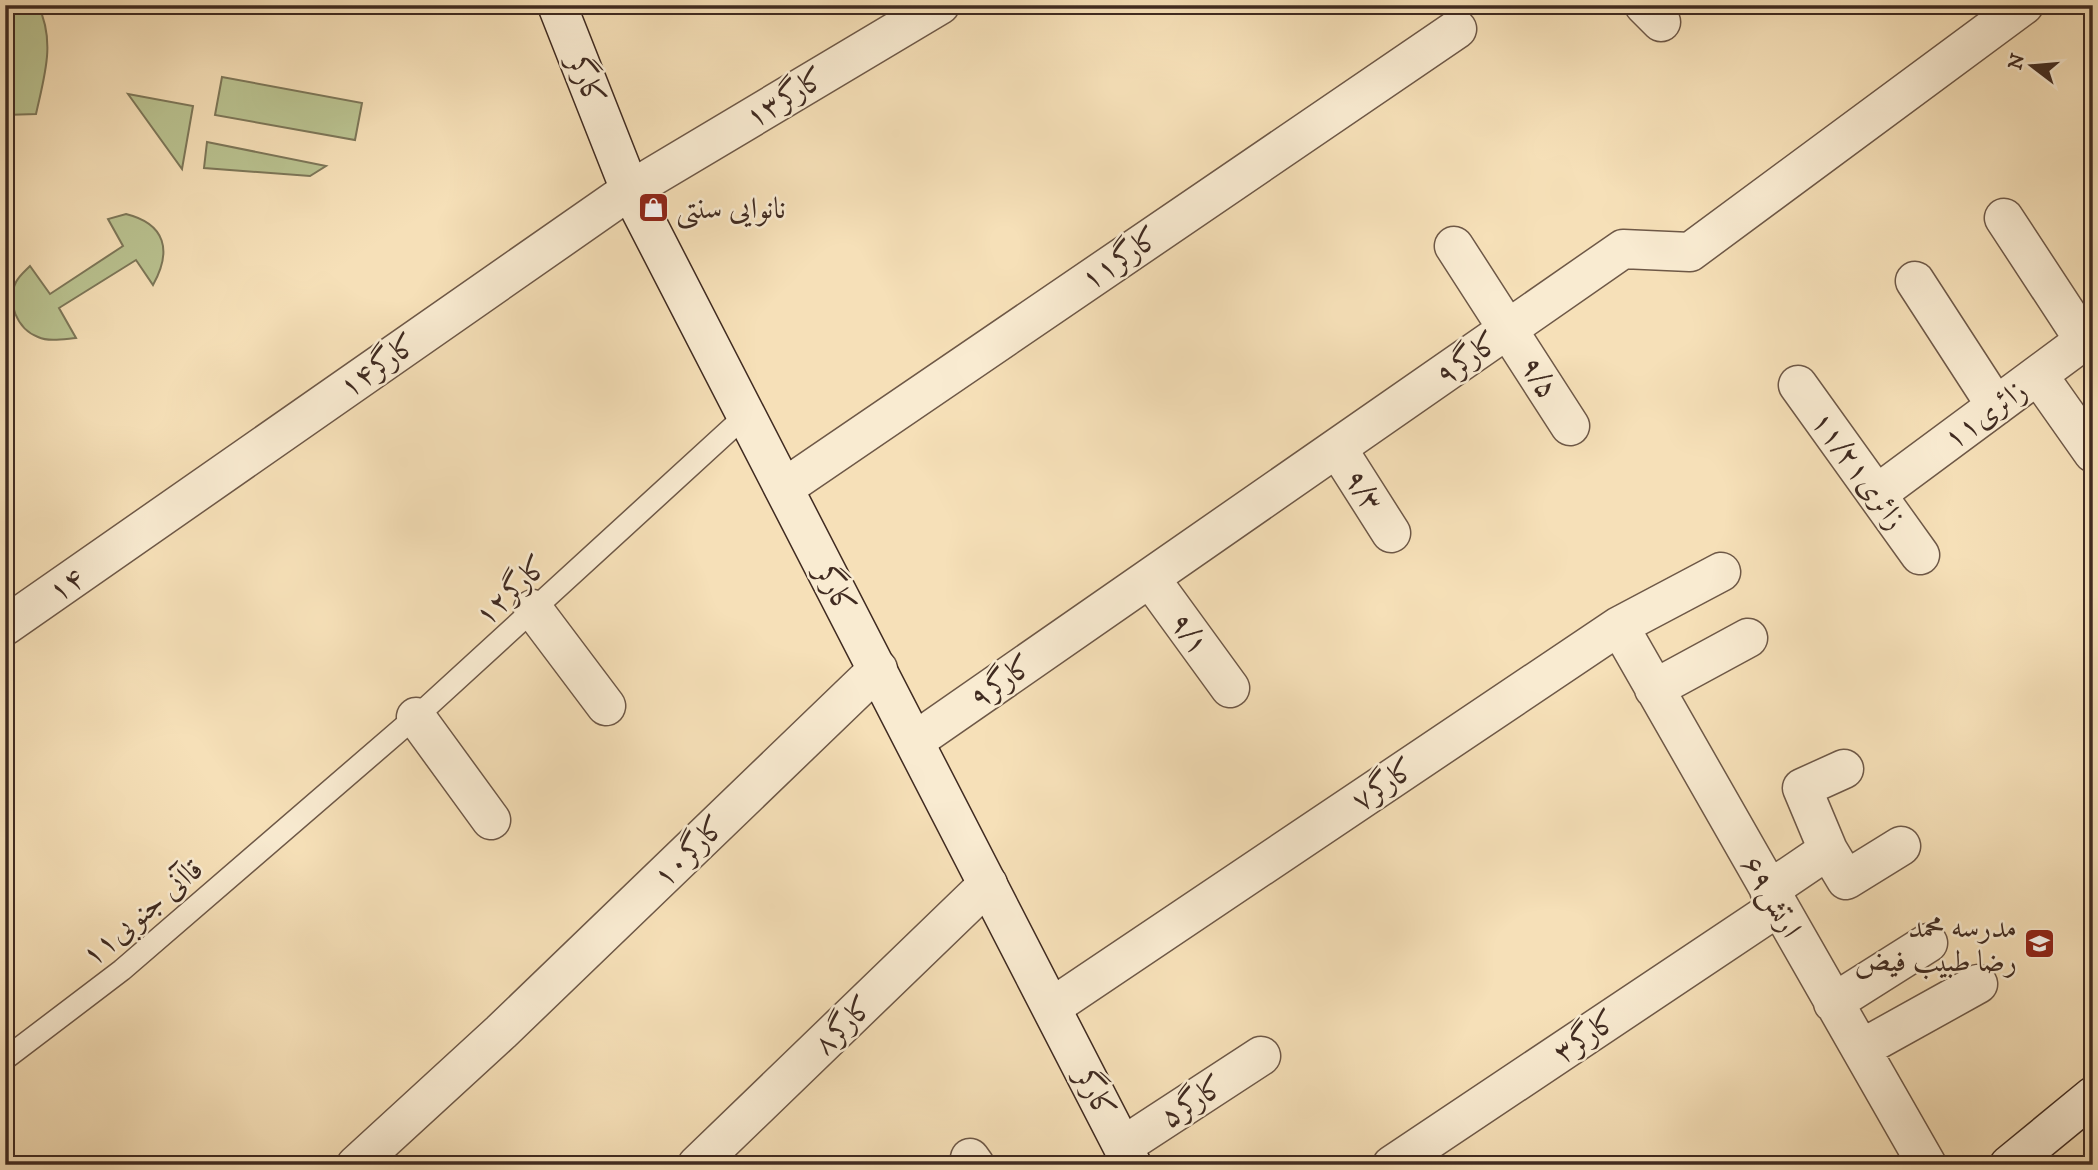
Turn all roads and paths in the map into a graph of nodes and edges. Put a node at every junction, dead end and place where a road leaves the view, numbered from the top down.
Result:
1 (557, 5) edge
2 (940, 5) edge
3 (2024, 5) edge
4 (1457, 29) dead end
5 (630, 190) junction
6 (2004, 218) dead end
7 (1454, 246) dead end
8 (1915, 281) dead end
9 (1509, 328) junction
10 (2089, 337) edge
11 (2038, 375) junction
12 (1798, 385) dead end
13 (1996, 406) junction
14 (746, 415) junction
15 (1570, 426) dead end
16 (1337, 448) junction
17 (2093, 453) edge
18 (784, 488) junction
19 (1877, 494) junction
20 (1391, 533) dead end
21 (127, 541) joint
22 (1920, 555) dead end
23 (1721, 572) dead end
24 (1150, 578) junction
25 (533, 610) junction
26 (5, 626) edge
27 (1619, 626) junction
28 (1748, 638) dead end
29 (877, 669) junction
30 (1230, 688) dead end
31 (1654, 689) junction
32 (606, 706) dead end
33 (416, 716) junction
34 (915, 741) junction
35 (1844, 769) dead end
36 (313, 805) joint
37 (491, 820) dead end
38 (1901, 846) dead end
39 (1828, 850) junction
40 (988, 884) junction
41 (1774, 899) junction
42 (1928, 943) dead end
43 (1978, 984) dead end
44 (1833, 1003) junction
45 (1052, 1007) junction
46 (1861, 1049) junction
47 (1261, 1056) dead end
48 (5, 1059) edge
49 (2093, 1096) edge
50 (1128, 1156) edge
51 (356, 1165) edge
52 (698, 1165) edge
53 (1392, 1165) edge
54 (1927, 1165) edge
55 (2009, 1165) edge

1 - 5 street, کارگر
2 - 5 street, کارگر۱۳
3 - 9 street, کارگر۹
4 - 18 street, کارگر۱۱
5 - 14 street, کارگر
5 - 21 street, کارگر۱۴
6 - 10 street
7 - 9 street, ۹/۵
8 - 13 street
9 - 15 street, ۹/۵
9 - 16 street, کارگر۹
10 - 11 street, زائری۱۱
11 - 13 street, زائری۱۱
11 - 17 street
12 - 19 street, ۱۱/۲۱زائری
13 - 19 street, زائری۱۱
14 - 18 street, کارگر
14 - 25 lane, کارگر۱۲
16 - 20 street, ۹/۳
16 - 24 street, کارگر۹
18 - 29 street, کارگر
19 - 22 street, ۱۱/۲۱زائری
21 - 26 street, ۱۴
23 - 27 street, کارگر۷
24 - 30 street, ۹/۱
24 - 34 street, کارگر۹
25 - 32 street
25 - 33 lane, کارگر۱۲
27 - 31 street, ارتش۶۹
27 - 45 street, کارگر۷
28 - 31 street
29 - 34 street, کارگر
29 - 51 street, کارگر۱۰
31 - 41 street, ارتش۶۹
33 - 36 lane, کارگر۱۲
33 - 37 street
34 - 40 street, کارگر
35 - 39 street
36 - 48 lane, قاآنی جنوبی۱۱
38 - 39 street
39 - 41 street, کارگر۳
40 - 45 street, کارگر
40 - 52 street, کارگر۸
41 - 44 street, ارتش۶۹
41 - 53 street, کارگر۳
42 - 44 street
43 - 46 street
44 - 46 street, ارتش۶۹
45 - 50 street, کارگر
46 - 54 street, ارتش۶۹
47 - 50 street, کارگر۵
49 - 55 street

